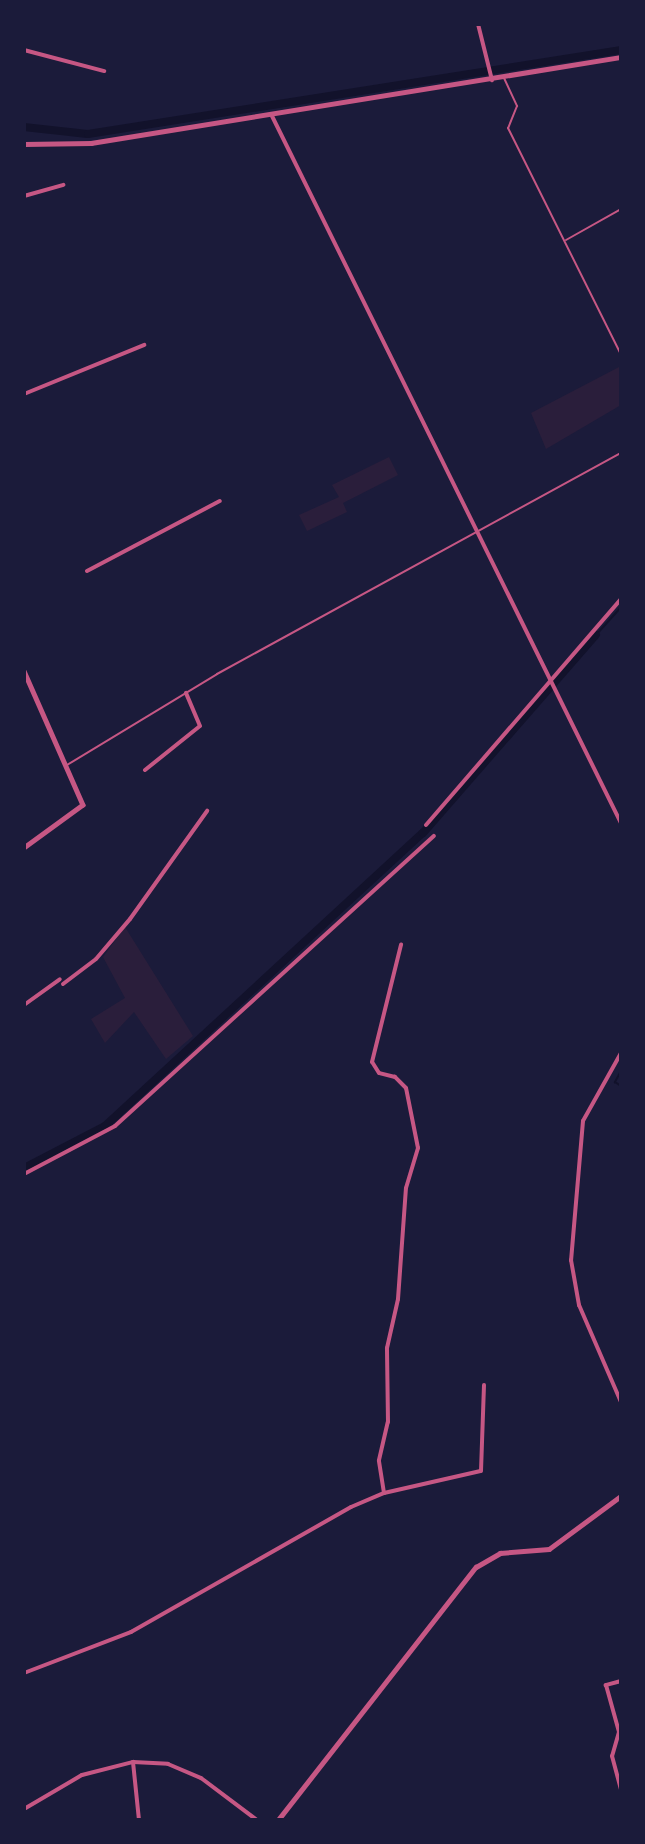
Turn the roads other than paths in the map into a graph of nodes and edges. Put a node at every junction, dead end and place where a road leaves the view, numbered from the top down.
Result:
1 (478, 24) edge
2 (24, 50) edge
3 (621, 57) edge
4 (104, 71) dead end
5 (504, 78) junction
6 (491, 80) junction
7 (272, 116) junction
8 (24, 144) edge
9 (63, 185) dead end
10 (24, 196) edge
11 (621, 209) edge
12 (565, 240) junction
13 (144, 345) dead end
14 (621, 356) edge
15 (24, 394) edge
16 (621, 453) edge
17 (220, 501) dead end
18 (478, 532) junction
19 (87, 571) dead end
20 (621, 599) edge
21 (24, 670) edge
22 (551, 680) junction
23 (186, 693) junction
24 (67, 765) junction
25 (145, 770) dead end
26 (207, 811) dead end
27 (621, 823) edge
28 (426, 825) dead end
29 (434, 836) dead end
30 (24, 848) edge
31 (401, 945) dead end
32 (60, 979) dead end
33 (63, 984) dead end
34 (24, 1005) edge
35 (621, 1053) edge
36 (24, 1174) edge
37 (484, 1385) dead end
38 (621, 1402) edge
39 (384, 1492) junction
40 (621, 1496) edge
41 (24, 1673) edge
42 (621, 1681) edge
43 (133, 1762) junction
44 (621, 1790) edge
45 (24, 1809) edge
46 (139, 1820) edge
47 (257, 1820) edge
48 (278, 1820) edge

1 - 6 street
2 - 4 street
3 - 5 street
5 - 6 street
5 - 12 lane
6 - 7 street
7 - 8 street
7 - 18 street
9 - 10 street
11 - 12 lane
12 - 14 lane
13 - 15 street
16 - 18 lane
17 - 19 street
18 - 22 street
18 - 23 lane
20 - 22 street
21 - 24 street
22 - 27 street
22 - 28 street
23 - 24 lane
23 - 25 street
24 - 30 street
26 - 33 street
29 - 36 street
31 - 39 street
32 - 34 street
35 - 38 street
37 - 39 street
39 - 41 street
40 - 48 street
42 - 44 street
43 - 45 street
43 - 46 street
43 - 47 street

